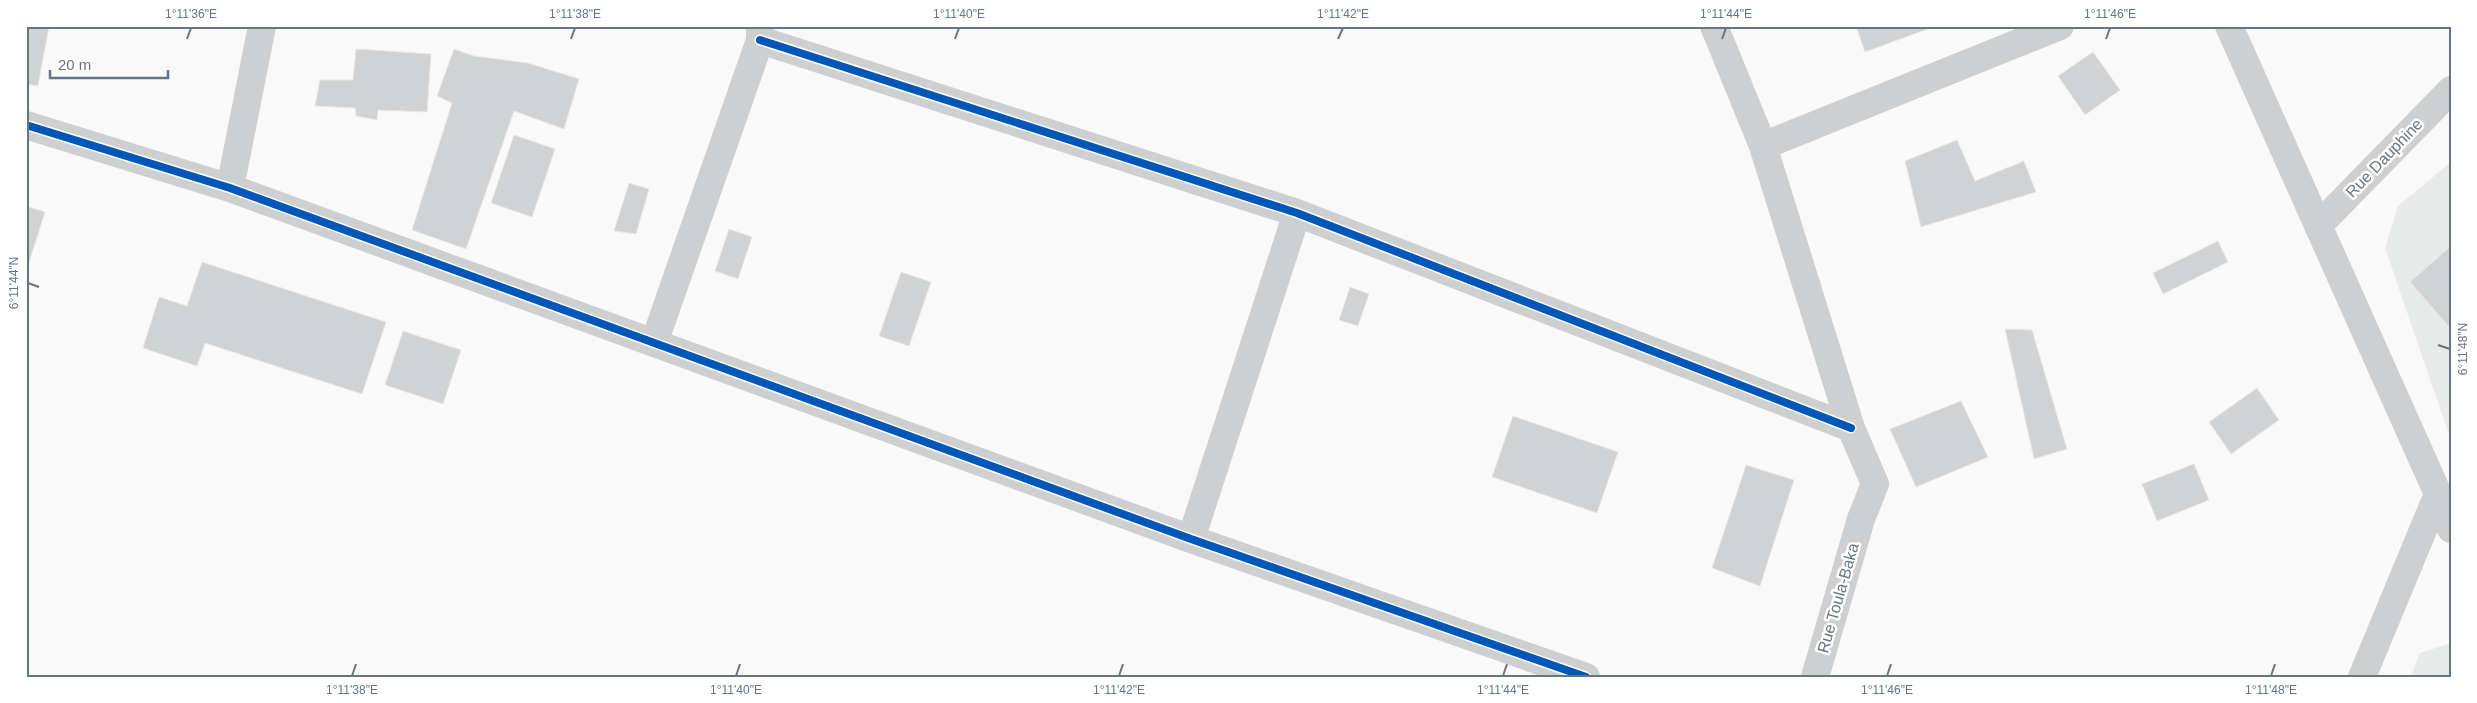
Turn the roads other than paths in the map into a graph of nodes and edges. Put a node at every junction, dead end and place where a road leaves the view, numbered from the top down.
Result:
1 (262, 26) edge
2 (1714, 26) edge
3 (2060, 26) edge
4 (2229, 26) edge
5 (760, 33) edge
6 (2451, 90) edge
7 (26, 125) edge
8 (1763, 146) junction
9 (230, 188) junction
10 (1297, 213) junction
11 (2318, 226) junction
12 (654, 343) junction
13 (1851, 428) junction
14 (2438, 494) junction
15 (2451, 529) edge
16 (1191, 538) junction
17 (1586, 677) edge
18 (1815, 677) edge
19 (2362, 677) edge

1 - 9 street
2 - 8 street, Rue Toula-Baka
3 - 8 street
4 - 11 street
5 - 10 street
5 - 12 street
6 - 11 street, Rue Dauphine
7 - 9 street
8 - 13 street, Rue Toula-Baka
9 - 12 street
10 - 13 street
10 - 16 street
11 - 14 street
12 - 16 street
13 - 18 street, Rue Toula-Baka
14 - 15 street
14 - 19 street
16 - 17 street

